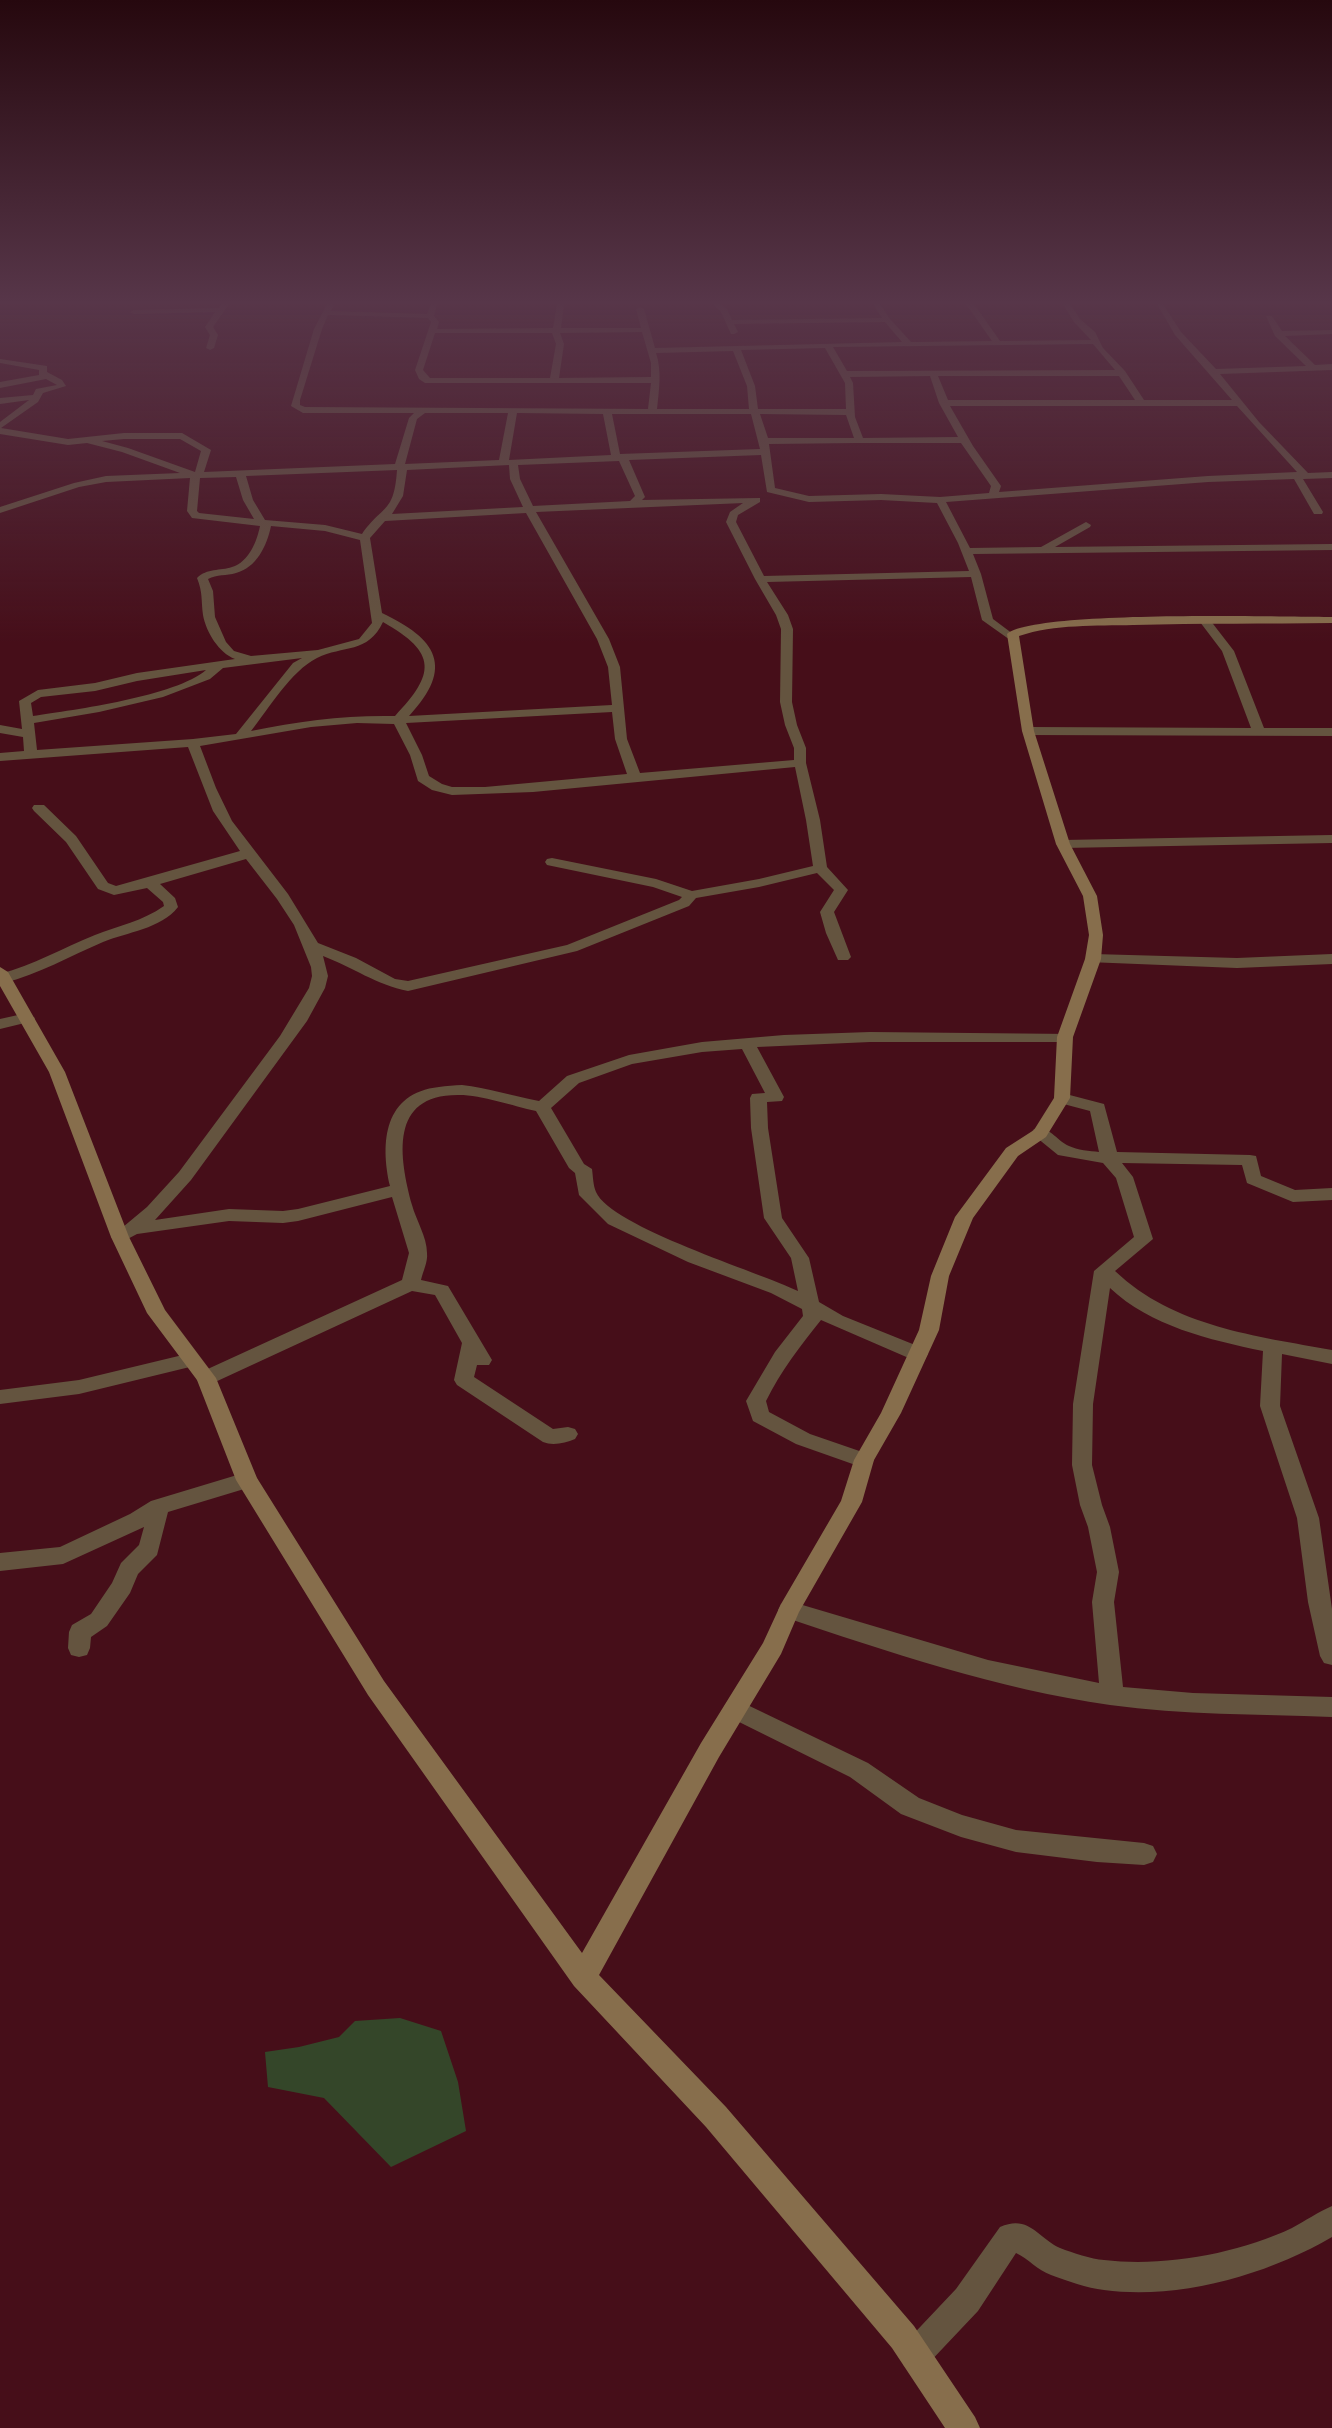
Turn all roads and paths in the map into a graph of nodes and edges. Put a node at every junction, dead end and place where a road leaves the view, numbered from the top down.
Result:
1 (414, 417) edge
2 (512, 417) edge
3 (609, 417) edge
4 (756, 417) edge
5 (852, 417) edge
6 (951, 417) edge
7 (1251, 417) edge
8 (0, 431) edge
9 (964, 440) junction
10 (90, 441) junction
11 (764, 441) junction
12 (860, 442) junction
13 (765, 452) junction
14 (619, 456) junction
15 (509, 461) junction
16 (400, 465) junction
17 (240, 472) junction
18 (195, 474) junction
19 (1301, 475) junction
20 (1332, 475) edge
21 (994, 495) junction
22 (810, 499) junction
23 (754, 500) junction
24 (940, 500) junction
25 (632, 504) junction
26 (529, 508) junction
27 (0, 510) edge
28 (1318, 512) dead end
29 (383, 518) junction
30 (264, 523) junction
31 (1086, 525) dead end
32 (365, 538) junction
33 (1332, 547) edge
34 (1040, 550) junction
35 (968, 552) junction
36 (976, 574) junction
37 (760, 579) junction
38 (378, 615) junction
39 (1332, 620) edge
40 (1206, 622) junction
41 (1013, 639) junction
42 (324, 652) junction
43 (250, 660) junction
44 (219, 665) junction
45 (618, 708) junction
46 (27, 720) junction
47 (398, 720) junction
48 (0, 729) edge
49 (1028, 730) junction
50 (1259, 732) junction
51 (1332, 732) edge
52 (29, 734) junction
53 (240, 737) junction
54 (193, 742) junction
55 (31, 754) junction
56 (0, 757) edge
57 (800, 763) junction
58 (635, 777) junction
59 (39, 808) dead end
60 (1332, 839) edge
61 (1063, 844) junction
62 (250, 853) junction
63 (552, 862) dead end
64 (820, 868) junction
65 (150, 883) junction
66 (691, 895) junction
67 (311, 946) junction
68 (843, 957) dead end
69 (1093, 959) junction
70 (1332, 959) edge
71 (2, 975) edge
72 (27, 1018) junction
73 (0, 1024) edge
74 (1065, 1037) junction
75 (747, 1043) junction
76 (1062, 1098) junction
77 (542, 1107) junction
78 (1040, 1133) junction
79 (1102, 1156) junction
80 (400, 1189) junction
81 (1332, 1194) edge
82 (129, 1233) junction
83 (1103, 1271) junction
84 (410, 1284) junction
85 (810, 1307) junction
86 (1273, 1345) junction
87 (918, 1354) junction
88 (1332, 1357) edge
89 (191, 1360) junction
90 (206, 1378) junction
91 (0, 1397) edge
92 (568, 1434) dead end
93 (864, 1460) junction
94 (247, 1480) junction
95 (159, 1507) junction
96 (0, 1562) edge
97 (789, 1610) junction
98 (79, 1648) dead end
99 (1332, 1656) edge
100 (1112, 1695) junction
101 (1332, 1707) edge
102 (735, 1709) junction
103 (1144, 1854) dead end
104 (583, 1977) junction
105 (1332, 2221) edge
106 (915, 2355) junction
107 (964, 2428) edge

1 - 16 street
2 - 15 street
3 - 14 street
4 - 11 street
5 - 12 street
6 - 9 street
7 - 19 street
8 - 10 street
9 - 12 street
9 - 21 street
10 - 18 street
10 - 18 street
11 - 12 street
11 - 13 street
13 - 14 street
13 - 22 street
14 - 15 street
14 - 25 street
15 - 16 street
15 - 26 street
16 - 17 street
16 - 29 street
17 - 18 street
17 - 30 street
18 - 27 street
18 - 30 street
19 - 20 street
19 - 21 street
19 - 28 street
21 - 24 street
22 - 23 street
22 - 24 street
23 - 25 street
23 - 37 street
24 - 35 street
25 - 26 street
26 - 29 street
26 - 45 street
29 - 32 street
30 - 32 street
30 - 43 street
31 - 34 street
32 - 38 street
33 - 34 street
34 - 35 street
35 - 36 street
36 - 37 street
36 - 41 street
37 - 57 street
38 - 42 street
38 - 47 street
39 - 40 street
40 - 41 street
40 - 50 street
41 - 49 street
42 - 43 street
42 - 53 street
43 - 44 street
44 - 46 street
44 - 46 street
45 - 47 street
45 - 58 street
46 - 52 street
47 - 53 street
47 - 58 street
48 - 52 street
49 - 50 street
49 - 61 street
50 - 51 street
52 - 55 street
53 - 54 street
54 - 55 street
54 - 62 street
55 - 56 street
57 - 58 street
57 - 64 street
59 - 65 street
60 - 61 street
61 - 69 street
62 - 65 street
62 - 67 street
63 - 66 street
64 - 66 street
64 - 68 street
65 - 71 street
66 - 67 street
67 - 82 street
69 - 70 street
69 - 74 street
71 - 72 street
72 - 73 street
72 - 82 street
74 - 75 street
74 - 76 street
75 - 77 street
75 - 85 street
76 - 78 street
76 - 79 street
77 - 80 street
77 - 85 street
78 - 79 street
78 - 87 street
79 - 81 street
79 - 83 street
80 - 82 street
80 - 84 street
82 - 89 street
83 - 86 street
83 - 100 street
84 - 90 street
84 - 92 street
85 - 87 street
85 - 93 street
86 - 88 street
86 - 99 street
87 - 93 street
89 - 90 street
89 - 91 street
90 - 94 street
93 - 97 street
94 - 95 street
94 - 104 street
95 - 96 street
95 - 98 street
97 - 100 street
97 - 102 street
100 - 101 street
102 - 103 street
102 - 104 street
104 - 106 street
105 - 106 street
106 - 107 street

